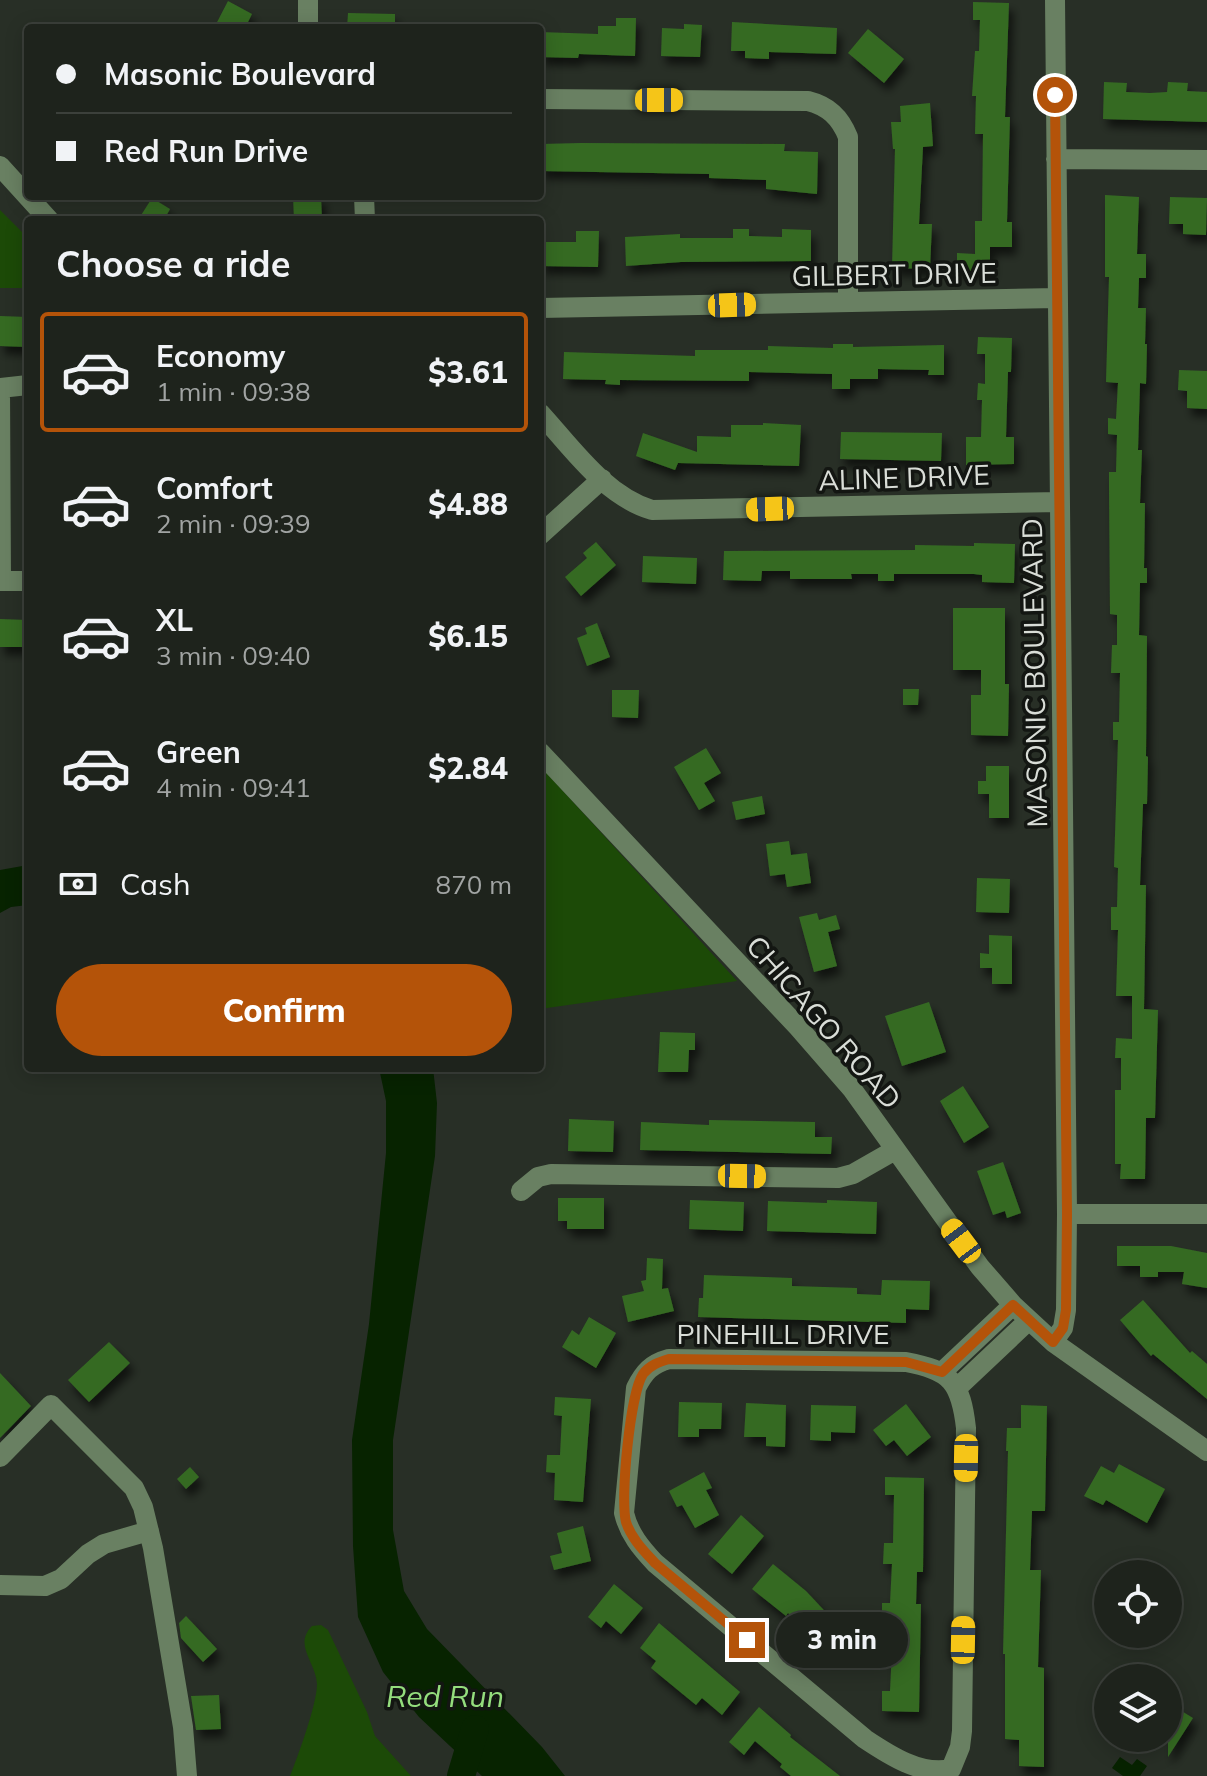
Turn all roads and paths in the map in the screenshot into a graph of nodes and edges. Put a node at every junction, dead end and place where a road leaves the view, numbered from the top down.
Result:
1 (308, 0) edge
2 (1055, 0) edge
3 (308, 24) edge
4 (544, 99) edge
5 (1056, 159) junction
6 (1207, 160) edge
7 (0, 166) edge
8 (24, 192) edge
9 (31, 200) edge
10 (45, 216) edge
11 (1057, 298) junction
12 (848, 302) junction
13 (544, 308) edge
14 (24, 385) edge
15 (0, 388) edge
16 (544, 417) edge
17 (602, 479) junction
18 (1060, 502) junction
19 (544, 531) edge
20 (0, 581) edge
21 (24, 581) edge
22 (544, 756) edge
23 (895, 1150) junction
24 (521, 1191) dead end
25 (1067, 1214) junction
26 (1207, 1214) edge
27 (1013, 1305) junction
28 (1029, 1320) junction
29 (1053, 1342) junction
30 (942, 1372) junction
31 (957, 1388) junction
32 (1207, 1451) edge
33 (0, 1457) edge
34 (149, 1531) junction
35 (0, 1585) edge
36 (187, 1776) edge

1 - 3 street
2 - 5 street, MASONIC BOULEVARD
4 - 12 street
5 - 6 street
5 - 11 street, MASONIC BOULEVARD
7 - 8 street
9 - 10 street
11 - 12 street, GILBERT DRIVE
11 - 18 street, MASONIC BOULEVARD
12 - 13 street, GILBERT DRIVE
14 - 15 street
15 - 20 street
16 - 17 street, ALINE DRIVE
17 - 18 street, ALINE DRIVE
17 - 19 street
18 - 25 street, MASONIC BOULEVARD
20 - 21 street
22 - 23 street, CHICAGO ROAD
23 - 24 street
23 - 27 street, CHICAGO ROAD
25 - 26 street
25 - 29 street, MASONIC BOULEVARD
27 - 28 street, CHICAGO ROAD
27 - 30 street
28 - 29 street, CHICAGO ROAD
28 - 31 street
29 - 32 street, CHICAGO ROAD
30 - 31 street
30 - 31 street, PINEHILL DRIVE
33 - 34 street
34 - 35 street
34 - 36 street

